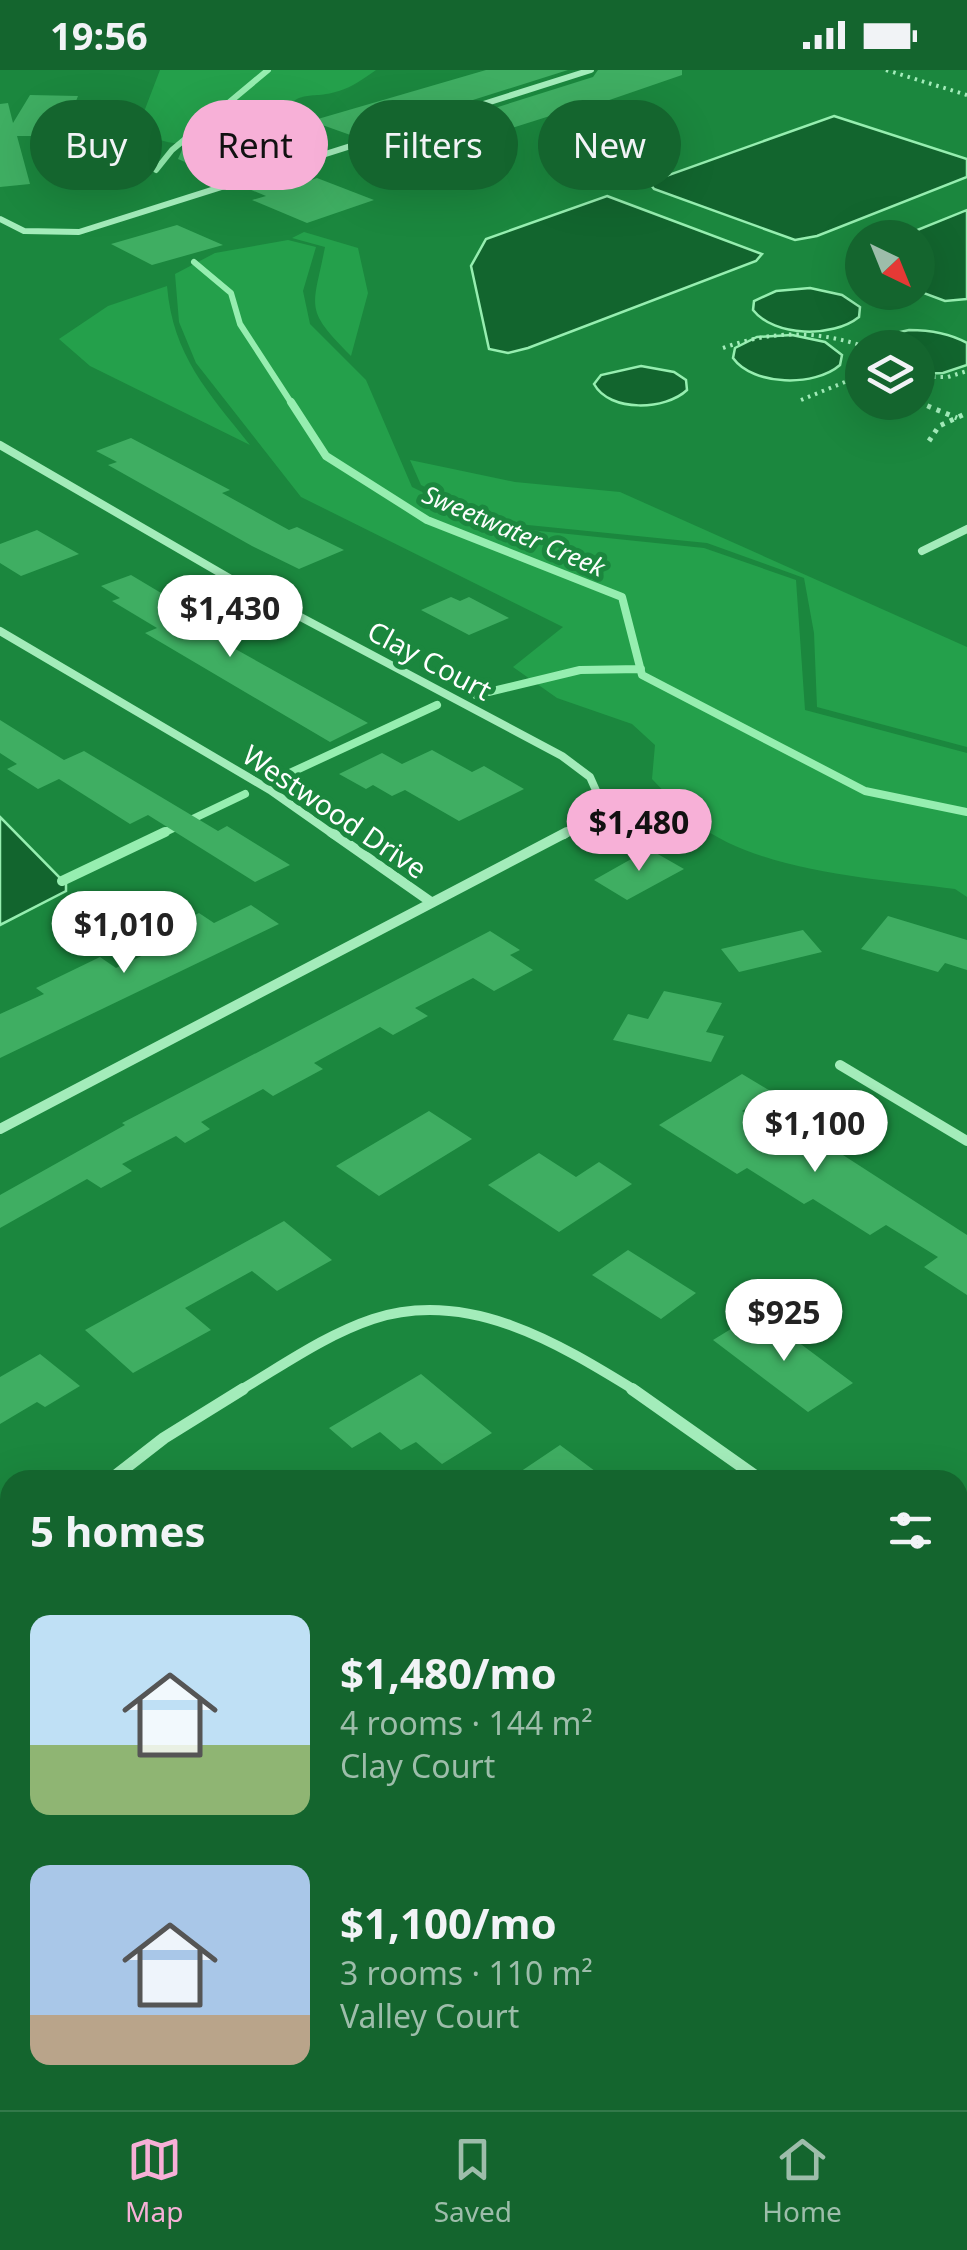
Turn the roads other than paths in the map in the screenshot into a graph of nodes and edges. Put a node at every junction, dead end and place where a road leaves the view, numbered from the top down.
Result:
1 (591, 70) edge
2 (0, 219) edge
3 (1, 446) edge
4 (967, 529) edge
5 (922, 551) dead end
6 (0, 631) edge
7 (431, 902) junction
8 (840, 1065) dead end
9 (0, 1130) edge
10 (967, 1142) edge
11 (121, 1470) edge
12 (747, 1470) edge

1 - 2 street
3 - 7 street, Clay Court
4 - 5 street
6 - 7 street, Westwood Drive
7 - 9 street, Westwood Drive
8 - 10 street
11 - 12 street

